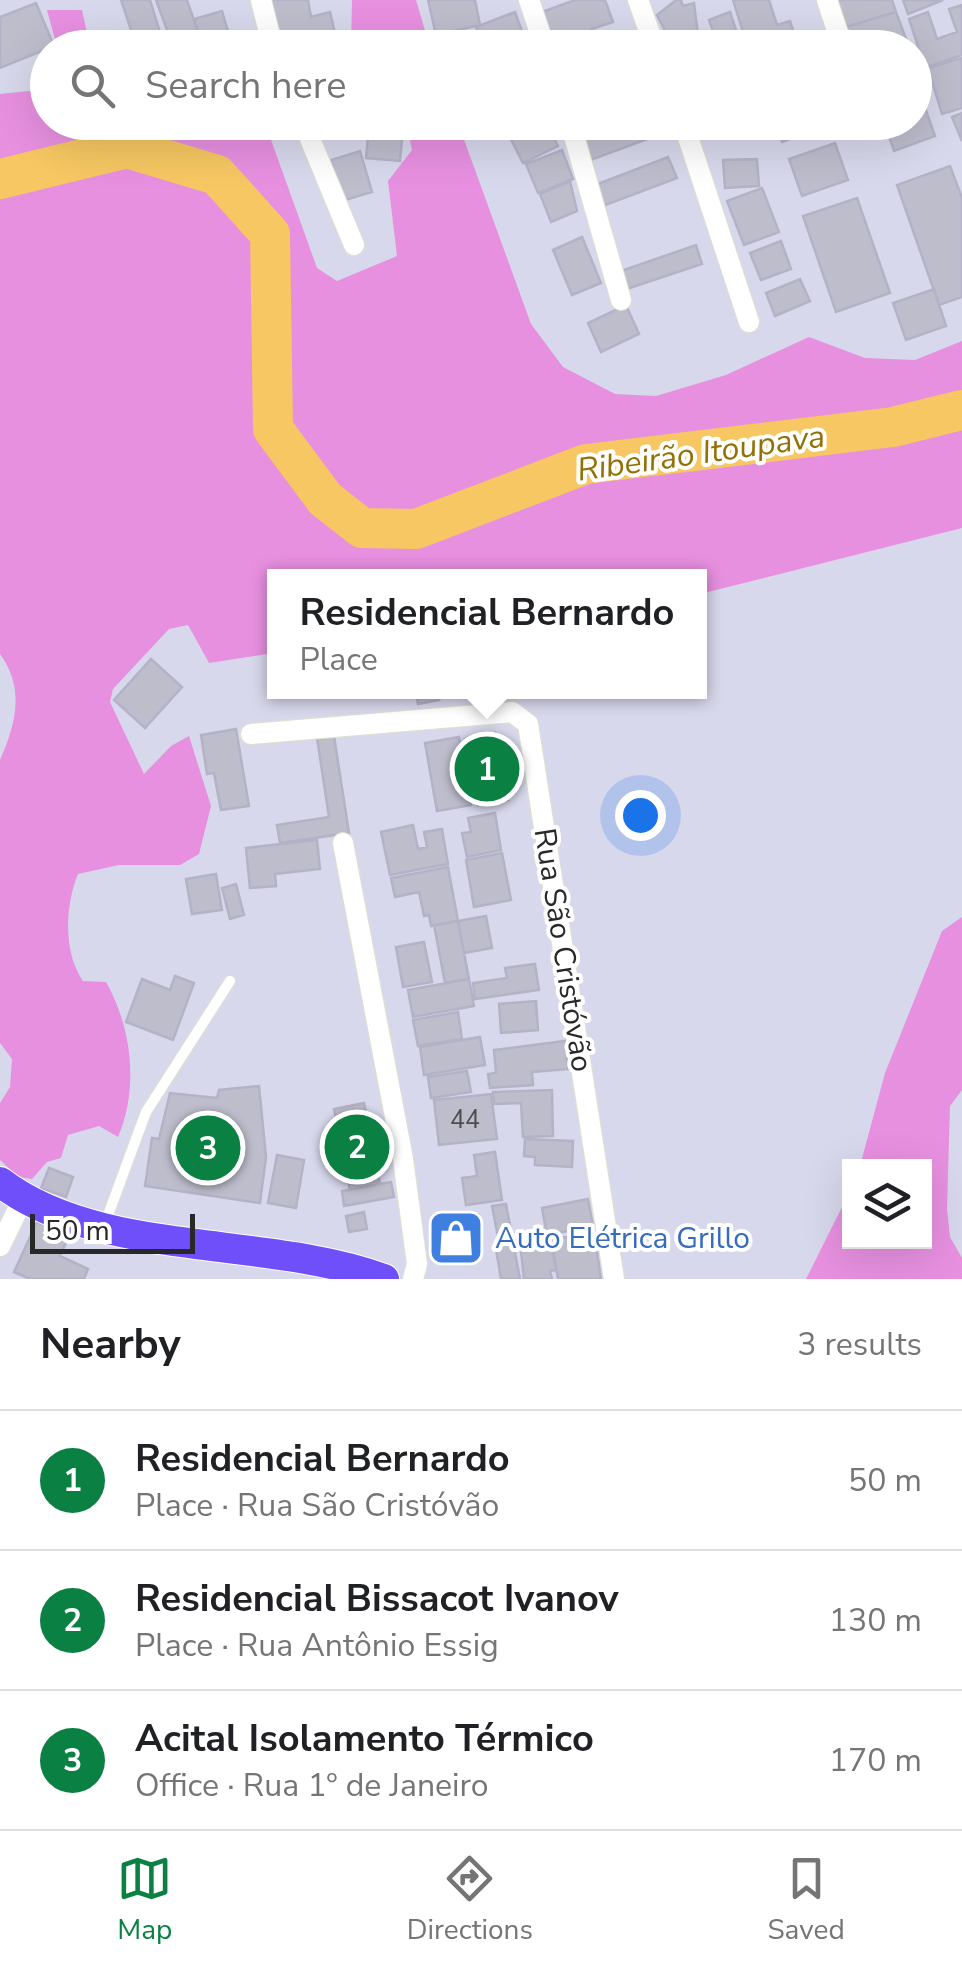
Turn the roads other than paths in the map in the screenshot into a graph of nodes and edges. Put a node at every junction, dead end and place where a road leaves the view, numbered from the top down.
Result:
1 (261, 0) edge
2 (529, 0) edge
3 (638, 0) edge
4 (827, 0) edge
5 (268, 30) edge
6 (539, 30) edge
7 (649, 30) edge
8 (837, 30) edge
9 (310, 140) edge
10 (575, 140) edge
11 (688, 140) edge
12 (354, 246) dead end
13 (621, 300) dead end
14 (749, 322) dead end
15 (251, 734) dead end
16 (343, 842) dead end
17 (230, 981) dead end
18 (11, 1190) edge
19 (104, 1227) junction
20 (0, 1246) edge
21 (384, 1279) edge
22 (413, 1279) edge
23 (614, 1279) edge

1 - 5 street
2 - 6 street
3 - 7 street
4 - 8 street
9 - 12 street
10 - 13 street
11 - 14 street
15 - 23 street, Rua São Cristóvão
16 - 22 street
17 - 19 lane
18 - 19 main road
18 - 20 street
19 - 21 main road

